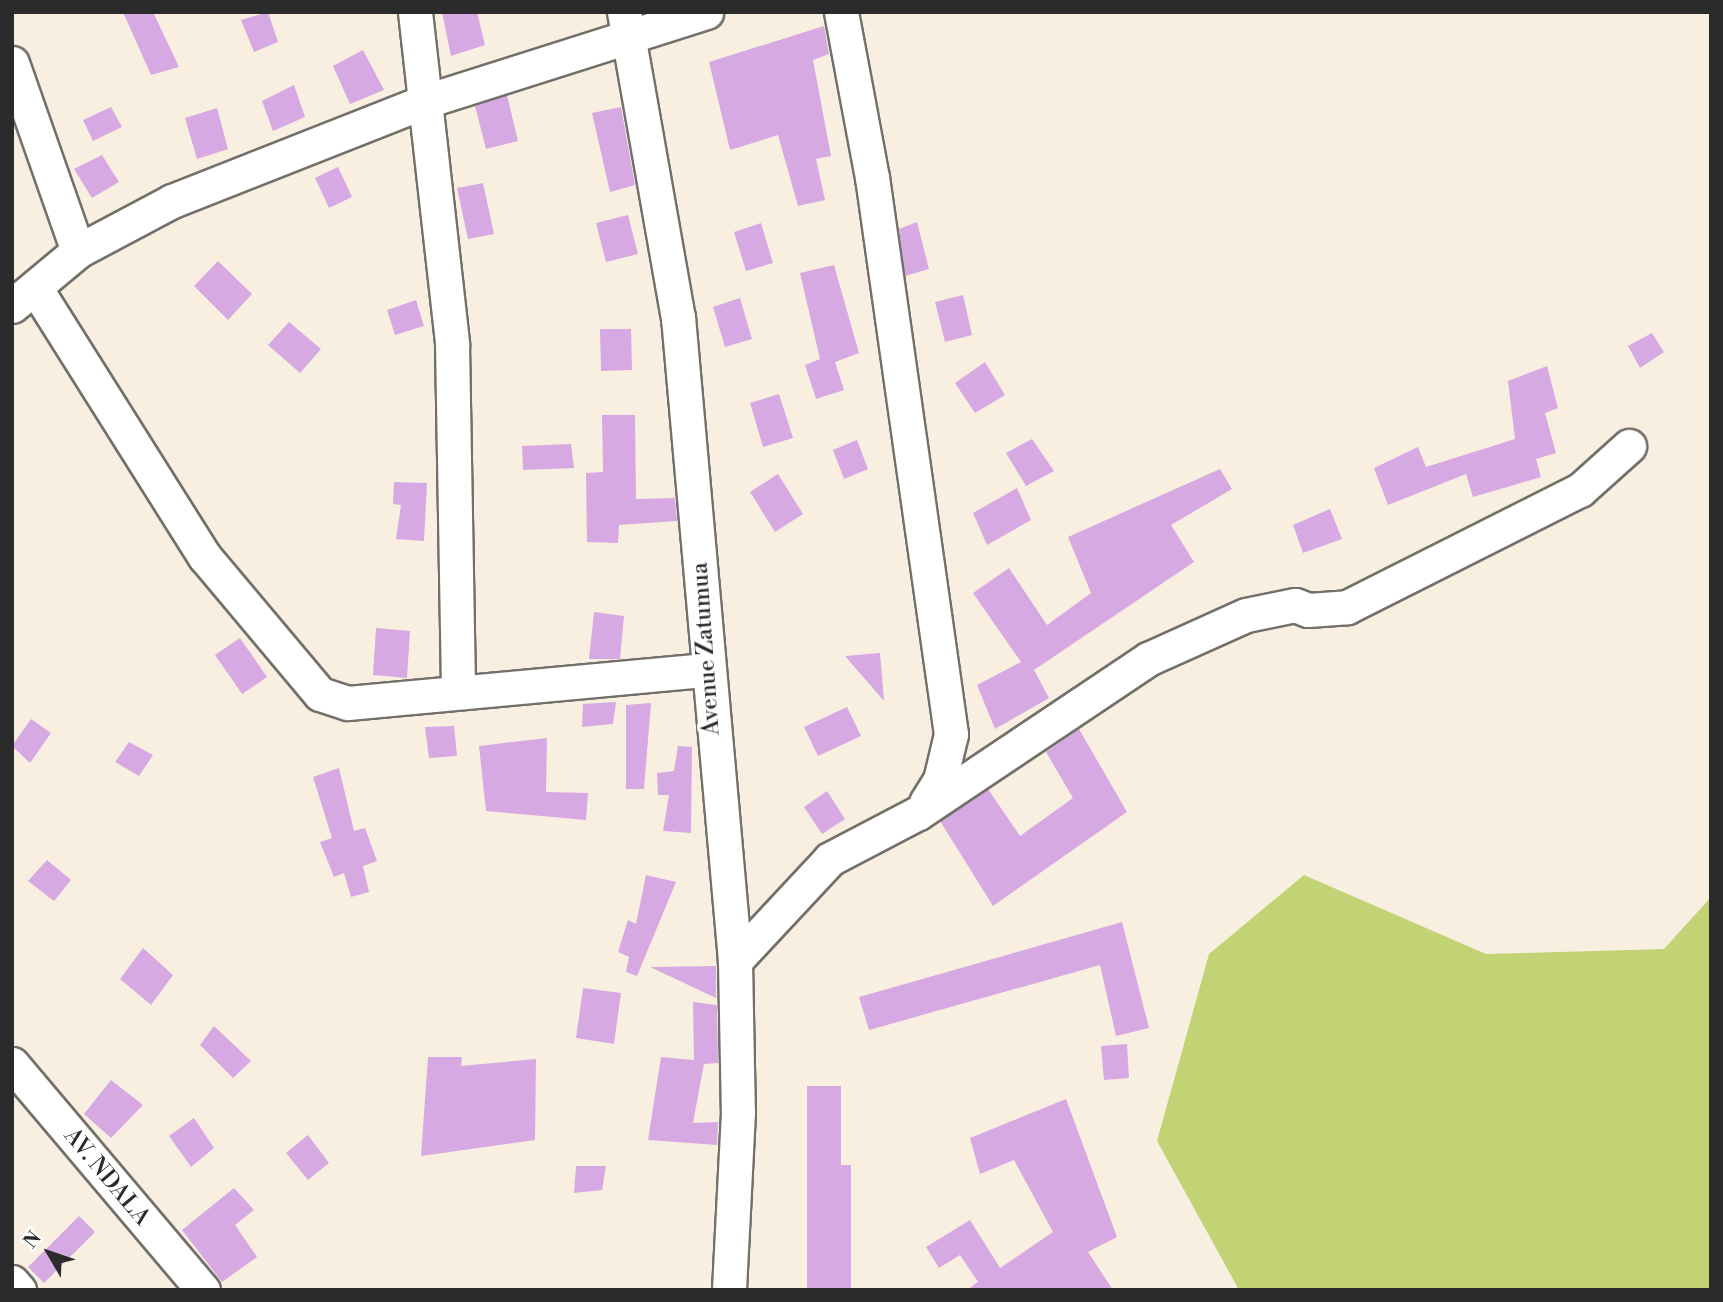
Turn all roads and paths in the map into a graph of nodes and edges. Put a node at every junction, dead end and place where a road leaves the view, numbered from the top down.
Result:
1 (415, 12) edge
2 (706, 12) edge
3 (841, 12) edge
4 (627, 26) edge
5 (12, 63) edge
6 (426, 101) junction
7 (78, 251) junction
8 (24, 298) edge
9 (1629, 446) dead end
10 (705, 670) junction
11 (458, 689) junction
12 (918, 813) junction
13 (735, 961) junction
14 (12, 1064) edge
15 (12, 1282) edge
16 (19, 1290) edge
17 (203, 1290) edge
18 (729, 1290) edge

1 - 6 street
2 - 4 street
3 - 12 street
4 - 6 street
4 - 10 street, Avenue Zatumua
5 - 7 street
6 - 7 street
6 - 11 street
7 - 8 street
8 - 11 street
9 - 12 street
10 - 11 street
10 - 13 street, Avenue Zatumua
12 - 13 street
13 - 18 street, Avenue Zatumua
14 - 17 street, AV. NDALA
15 - 16 street

